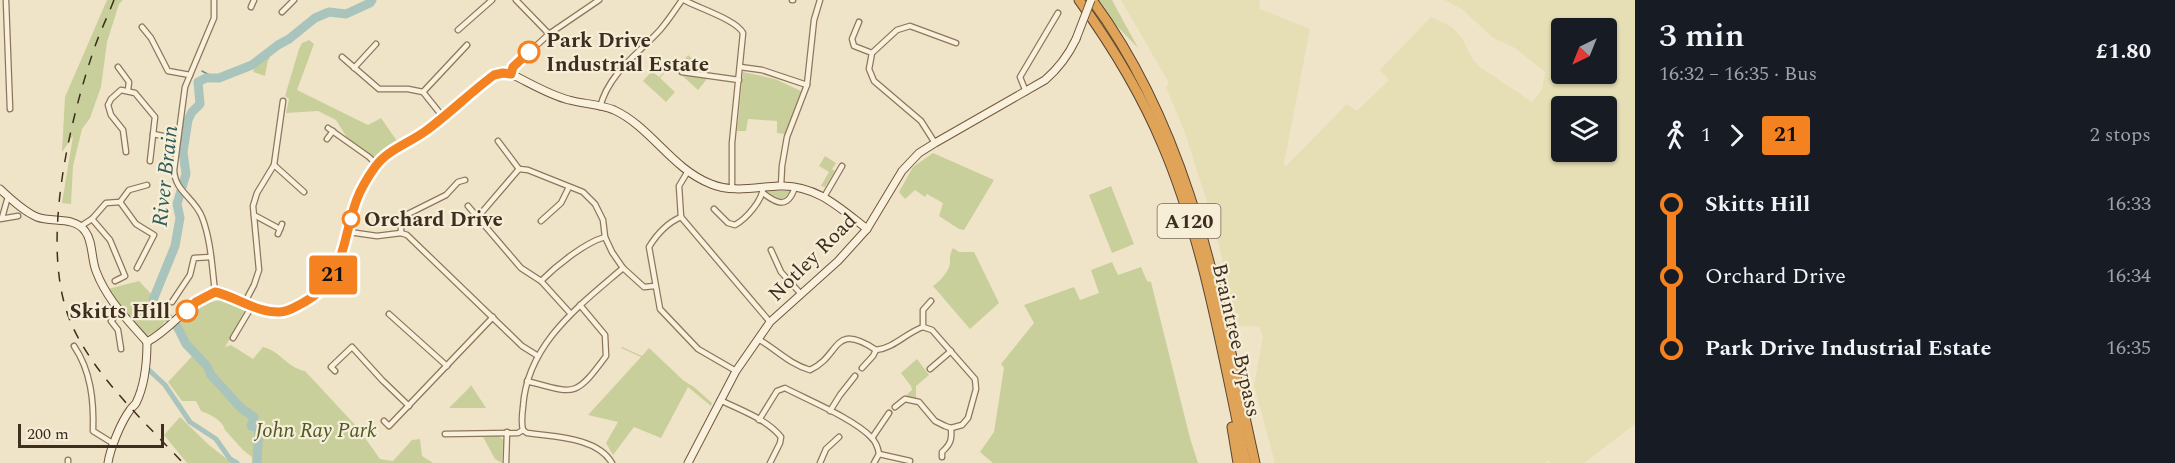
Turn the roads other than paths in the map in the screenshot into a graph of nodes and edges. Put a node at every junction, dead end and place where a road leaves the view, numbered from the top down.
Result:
1 (5, 0) edge
2 (214, 0) edge
3 (254, 0) edge
4 (294, 0) edge
5 (492, 0) edge
6 (516, 0) edge
7 (599, 0) edge
8 (683, 0) edge
9 (820, 0) edge
10 (1079, 0) edge
11 (1091, 0) edge
12 (251, 7) dead end
13 (282, 12) dead end
14 (1058, 13) dead end
15 (859, 22) dead end
16 (142, 27) dead end
17 (458, 30) dead end
18 (549, 34) junction
19 (956, 43) dead end
20 (376, 44) dead end
21 (467, 45) dead end
22 (872, 53) junction
23 (342, 57) dead end
24 (118, 67) dead end
25 (740, 67) junction
26 (354, 68) junction
27 (683, 68) dead end
28 (511, 74) junction
29 (190, 75) junction
30 (739, 80) junction
31 (807, 85) junction
32 (128, 90) junction
33 (423, 92) junction
34 (1026, 92) junction
35 (283, 101) dead end
36 (600, 106) junction
37 (10, 109) dead end
38 (111, 115) junction
39 (443, 117) junction
40 (105, 120) dead end
41 (153, 134) junction
42 (279, 138) junction
43 (178, 139) junction
44 (327, 139) dead end
45 (287, 140) dead end
46 (498, 141) dead end
47 (934, 143) junction
48 (126, 152) dead end
49 (150, 161) dead end
50 (274, 165) junction
51 (376, 165) junction
52 (842, 166) dead end
53 (519, 169) junction
54 (687, 171) junction
55 (465, 180) dead end
56 (147, 185) dead end
57 (781, 186) junction
58 (570, 187) junction
59 (795, 187) junction
60 (0, 189) edge
61 (732, 189) junction
62 (763, 190) junction
63 (304, 192) dead end
64 (824, 196) junction
65 (7, 200) dead end
66 (120, 202) junction
67 (468, 206) dead end
68 (714, 209) dead end
69 (254, 215) junction
70 (18, 216) dead end
71 (681, 217) junction
72 (1, 218) edge
73 (477, 218) junction
74 (92, 219) junction
75 (541, 221) dead end
76 (81, 226) junction
77 (280, 229) dead end
78 (867, 229) junction
79 (348, 232) junction
80 (401, 232) junction
81 (604, 237) junction
82 (771, 250) dead end
83 (211, 257) junction
84 (136, 268) dead end
85 (623, 268) junction
86 (115, 281) dead end
87 (541, 281) junction
88 (655, 286) junction
89 (215, 292) junction
90 (801, 294) junction
91 (931, 301) dead end
92 (172, 302) dead end
93 (249, 304) junction
94 (580, 305) junction
95 (119, 312) junction
96 (570, 313) junction
97 (388, 314) dead end
98 (493, 317) junction
99 (111, 321) junction
100 (770, 322) junction
101 (104, 324) dead end
102 (923, 327) junction
103 (233, 338) dead end
104 (758, 339) junction
105 (147, 342) junction
106 (74, 346) dead end
107 (121, 349) dead end
108 (876, 350) junction
109 (951, 351) junction
110 (538, 356) junction
111 (447, 366) junction
112 (862, 368) dead end
113 (930, 369) dead end
114 (335, 370) dead end
115 (736, 371) junction
116 (855, 376) dead end
117 (527, 381) junction
118 (1231, 394) junction
119 (720, 400) junction
120 (409, 406) junction
121 (895, 407) dead end
122 (830, 411) junction
123 (889, 413) dead end
124 (759, 420) junction
125 (384, 421) dead end
126 (951, 428) junction
127 (523, 430) junction
128 (507, 432) junction
129 (445, 434) dead end
130 (839, 437) dead end
131 (872, 438) junction
132 (1250, 440) junction
133 (114, 444) junction
134 (879, 454) junction
135 (942, 457) dead end
136 (910, 461) dead end
137 (108, 463) edge
138 (506, 463) edge
139 (612, 463) edge
140 (688, 463) edge
141 (770, 463) edge
142 (820, 463) edge
143 (874, 463) edge
144 (1238, 463) edge
145 (1246, 463) edge
146 (1255, 463) edge
147 (1261, 463) edge

1 - 37 street
2 - 29 street
3 - 12 street
4 - 13 street
5 - 17 street
6 - 18 street
7 - 18 street
8 - 25 street
8 - 36 street
9 - 31 street
10 - 118 highway, Braintree Bypass / A120
11 - 34 street, Notley Road, bridge
11 - 132 highway, Braintree Bypass / A120
14 - 34 street
15 - 22 street
16 - 29 street
18 - 28 street
19 - 22 street
20 - 26 street
21 - 33 street
22 - 47 street
23 - 26 street
24 - 32 street
25 - 30 street
25 - 31 street
26 - 33 street
27 - 30 street
28 - 36 street
28 - 39 street
29 - 43 street
30 - 61 street
31 - 57 street
32 - 38 street
32 - 41 street
33 - 39 street
34 - 47 street, Notley Road
35 - 42 street
36 - 54 street
38 - 40 street
38 - 48 street
39 - 51 street
41 - 43 street
41 - 49 street
42 - 45 street
42 - 50 street
43 - 83 street
44 - 51 street
46 - 53 street
47 - 78 street, Notley Road
50 - 63 street
50 - 69 street
51 - 79 street
52 - 64 street
53 - 58 street
53 - 73 street
54 - 61 street
54 - 71 street
55 - 80 street
56 - 66 street
57 - 59 street
57 - 62 street
58 - 75 street
58 - 81 street
59 - 62 street
59 - 64 street
60 - 76 street
61 - 62 street
62 - 68 street
64 - 78 street
65 - 72 street
66 - 74 street
66 - 84 street
67 - 73 street
69 - 77 street
69 - 93 street
70 - 72 street
71 - 88 street
71 - 100 street
73 - 87 street
74 - 76 street
74 - 86 street
76 - 95 street
78 - 90 street, Notley Road
79 - 80 street
79 - 93 street
80 - 98 street
81 - 85 street
81 - 87 street
82 - 90 street
83 - 89 street
83 - 92 street
85 - 88 street
85 - 94 street
87 - 96 street
88 - 115 street
89 - 93 street
89 - 105 street
90 - 100 street, Notley Road
91 - 102 street
93 - 103 street
94 - 96 street
94 - 117 street
95 - 99 street
95 - 105 street
96 - 110 street
97 - 111 street
98 - 110 street
98 - 111 street
99 - 101 street
99 - 107 street
100 - 104 street, Notley Road
102 - 108 street
102 - 109 street
104 - 108 street
104 - 115 street, Notley Road
105 - 133 street
106 - 133 street
108 - 112 street
109 - 113 street
109 - 126 street
110 - 117 street
111 - 120 street
114 - 120 street
115 - 119 street, Notley Road
116 - 122 street
117 - 127 street
118 - 144 highway
118 - 145 highway, Braintree Bypass / A120
119 - 124 street
119 - 140 street, Notley Road
120 - 125 street
121 - 126 street
122 - 124 street
122 - 131 street
123 - 131 street
124 - 141 street
126 - 135 street
127 - 128 street
127 - 139 street
128 - 129 street
128 - 138 street
130 - 142 street
131 - 134 street
132 - 146 highway, Braintree Bypass / A120
132 - 147 highway
133 - 137 street
134 - 136 street
134 - 143 street

